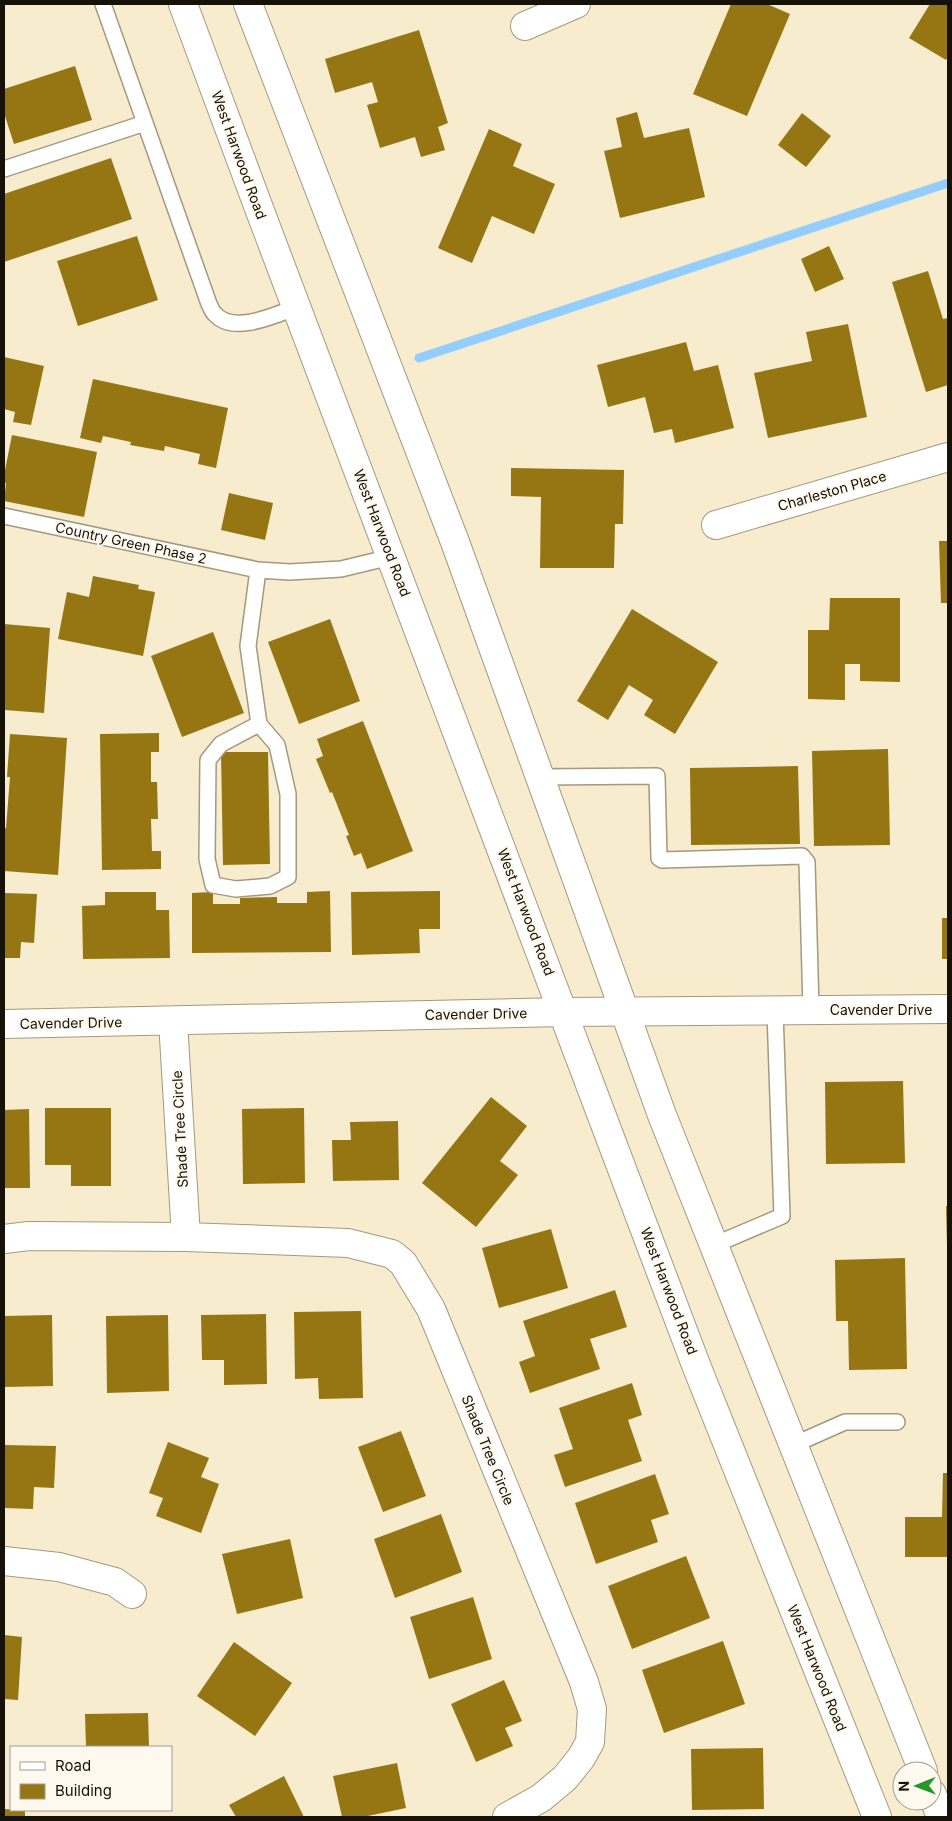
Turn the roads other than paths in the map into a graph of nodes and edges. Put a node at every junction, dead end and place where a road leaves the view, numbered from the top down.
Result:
1 (103, 4) edge
2 (184, 4) edge
3 (248, 4) edge
4 (576, 4) edge
5 (525, 26) dead end
6 (145, 123) junction
7 (4, 169) edge
8 (297, 308) junction
9 (948, 457) edge
10 (4, 516) edge
11 (716, 524) dead end
12 (391, 557) junction
13 (258, 570) junction
14 (259, 724) junction
15 (540, 777) junction
16 (948, 1009) edge
17 (811, 1010) junction
18 (775, 1011) junction
19 (564, 1012) junction
20 (625, 1012) junction
21 (173, 1022) junction
22 (4, 1024) edge
23 (186, 1237) junction
24 (4, 1239) edge
25 (714, 1246) junction
26 (897, 1422) dead end
27 (793, 1445) junction
28 (4, 1561) edge
29 (132, 1594) dead end
30 (919, 1761) edge
31 (507, 1817) edge
32 (877, 1817) edge

1 - 6 lane
2 - 8 main road, West Harwood Road
3 - 15 main road
4 - 5 main road
6 - 7 lane
6 - 8 lane
8 - 12 main road, West Harwood Road
9 - 11 main road, Charleston Place
10 - 13 lane, Country Green Phase 2
12 - 13 lane, Country Green Phase 2
12 - 19 main road, West Harwood Road
13 - 14 lane
14 - 14 lane
15 - 17 lane
15 - 20 main road
16 - 17 main road, Cavender Drive
17 - 18 main road, Cavender Drive
18 - 20 main road, Cavender Drive
18 - 25 lane
19 - 20 main road, Cavender Drive
19 - 21 main road, Cavender Drive
19 - 32 main road, West Harwood Road
20 - 25 main road
21 - 22 main road, Cavender Drive
21 - 23 main road, Shade Tree Circle
23 - 24 main road, Shade Tree Circle
23 - 31 main road, Shade Tree Circle
25 - 27 main road
26 - 27 lane
27 - 30 main road
28 - 29 main road

